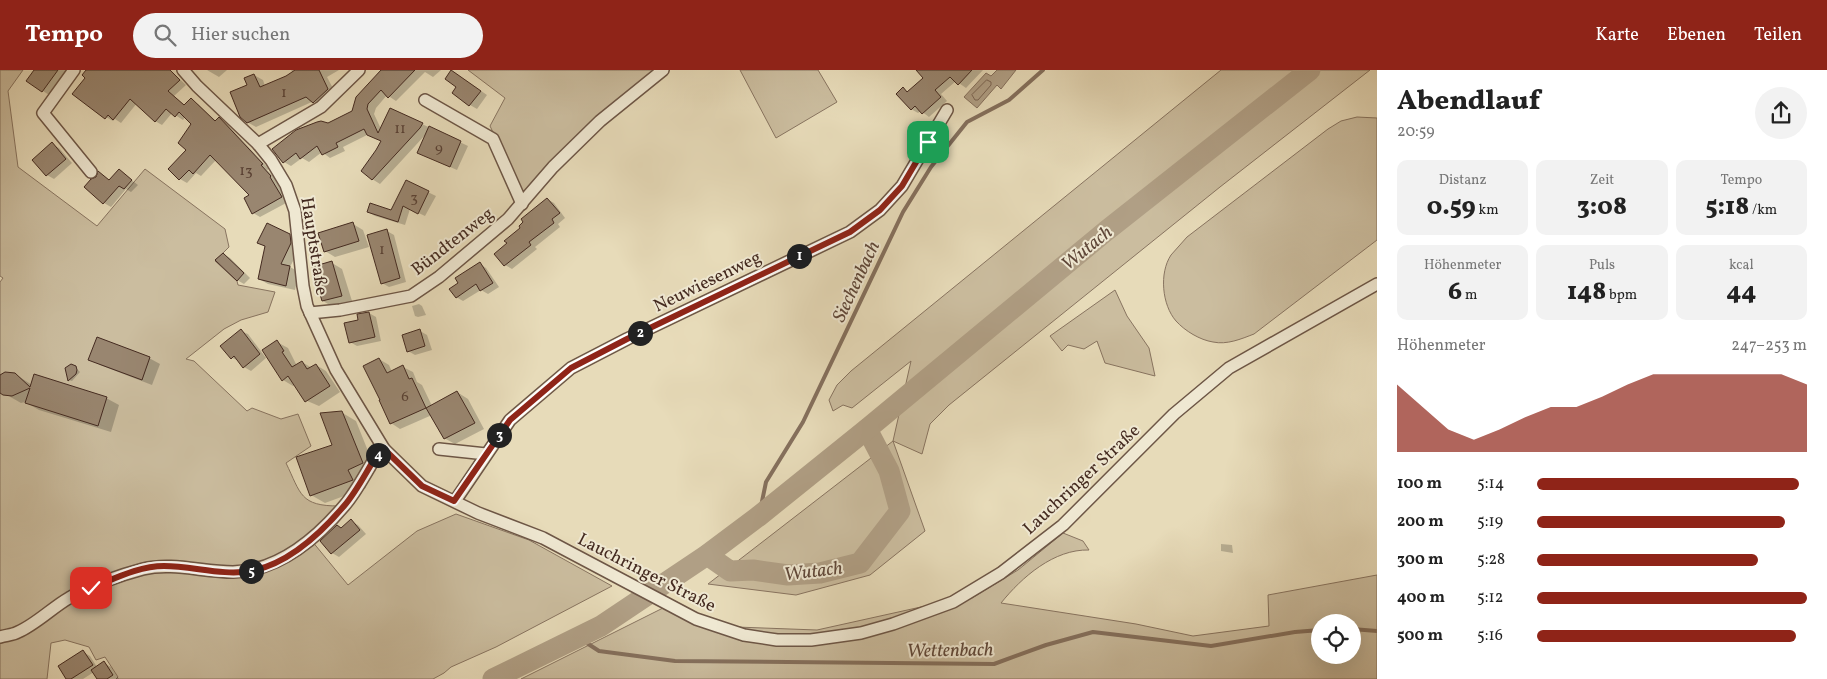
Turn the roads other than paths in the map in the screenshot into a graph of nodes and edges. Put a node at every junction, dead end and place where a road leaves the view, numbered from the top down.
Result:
1 (74, 70) edge
2 (183, 70) edge
3 (359, 70) edge
4 (663, 70) edge
5 (425, 100) dead end
6 (947, 110) dead end
7 (258, 144) junction
8 (91, 172) dead end
9 (522, 204) junction
10 (1377, 284) edge
11 (310, 314) junction
12 (384, 449) junction
13 (439, 449) dead end
14 (486, 454) junction
15 (454, 501) junction
16 (0, 637) edge

1 - 8 street
2 - 7 street, Hauptstraße
3 - 7 street
4 - 9 street, Bündtenweg
5 - 9 street
6 - 14 street, Neuwiesenweg
7 - 11 street, Hauptstraße
9 - 11 street, Bündtenweg
10 - 15 street, Lauchringer Straße
11 - 12 street, Hauptstraße
12 - 15 street, Hauptstraße
12 - 16 street
13 - 14 street
14 - 15 street, Neuwiesenweg

